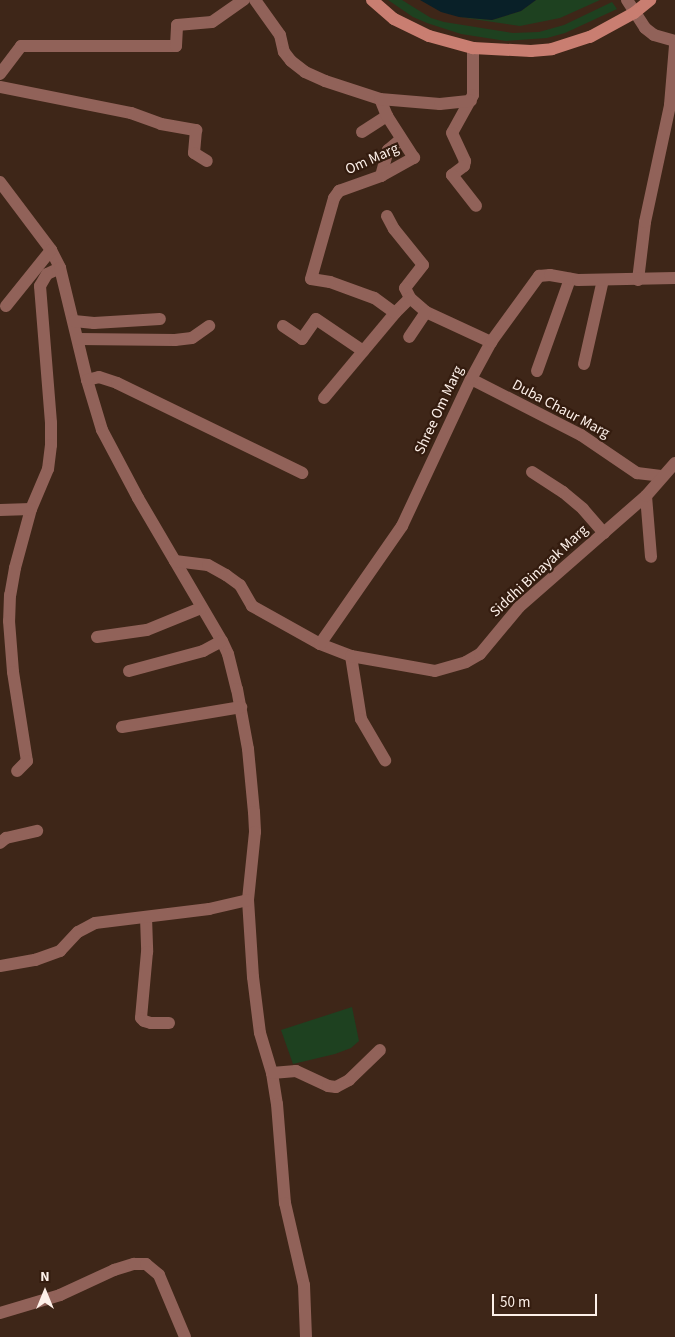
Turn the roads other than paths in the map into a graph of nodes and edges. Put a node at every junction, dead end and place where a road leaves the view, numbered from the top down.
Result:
1 (244, 0) edge
2 (255, 0) edge
3 (372, 0) edge
4 (627, 0) edge
5 (650, 0) edge
6 (634, 12) junction
7 (675, 41) edge
8 (675, 45) edge
9 (473, 48) junction
10 (0, 74) edge
11 (0, 88) edge
12 (380, 99) junction
13 (471, 101) junction
14 (387, 116) junction
15 (362, 132) dead end
16 (402, 139) junction
17 (207, 161) dead end
18 (381, 176) junction
19 (0, 182) edge
20 (476, 206) dead end
21 (387, 216) dead end
22 (51, 250) junction
23 (60, 268) junction
24 (675, 278) edge
25 (570, 279) junction
26 (603, 280) junction
27 (638, 280) junction
28 (410, 298) junction
29 (6, 306) dead end
30 (426, 312) junction
31 (395, 313) junction
32 (160, 319) dead end
33 (74, 322) junction
34 (209, 326) dead end
35 (283, 326) dead end
36 (409, 337) dead end
37 (78, 339) junction
38 (491, 342) junction
39 (363, 351) junction
40 (584, 364) dead end
41 (537, 371) dead end
42 (471, 379) junction
43 (87, 380) junction
44 (324, 398) dead end
45 (675, 463) edge
46 (532, 472) dead end
47 (302, 473) dead end
48 (663, 476) junction
49 (646, 496) junction
50 (31, 509) junction
51 (0, 510) edge
52 (604, 533) junction
53 (651, 558) dead end
54 (175, 561) junction
55 (201, 608) junction
56 (97, 637) dead end
57 (222, 641) junction
58 (320, 644) junction
59 (351, 656) junction
60 (129, 670) dead end
61 (241, 707) junction
62 (122, 727) dead end
63 (385, 760) dead end
64 (16, 771) dead end
65 (37, 831) dead end
66 (0, 843) edge
67 (248, 900) junction
68 (146, 917) junction
69 (0, 966) edge
70 (169, 1023) dead end
71 (380, 1050) dead end
72 (272, 1073) junction
73 (0, 1314) edge
74 (185, 1337) edge
75 (306, 1337) edge

1 - 10 street
2 - 12 street
3 - 9 main road
4 - 6 street
5 - 6 main road
6 - 7 street
6 - 9 main road
8 - 27 street
9 - 13 street
11 - 17 street
12 - 13 street
12 - 14 street, Om Marg
13 - 20 street
14 - 15 street
14 - 16 street, Om Marg
16 - 18 street
16 - 18 street, Om Marg
18 - 31 street, Om Marg
19 - 22 street
21 - 28 street
22 - 23 street
22 - 29 street
23 - 33 street
23 - 50 street
24 - 27 street, Shree Om Marg
25 - 26 street, Shree Om Marg
25 - 38 street, Shree Om Marg
25 - 41 street
26 - 27 street, Shree Om Marg
26 - 40 street
28 - 30 street
28 - 31 street
30 - 36 street
30 - 38 street
31 - 39 street
32 - 33 street
33 - 37 street
34 - 37 street
35 - 39 street
37 - 43 street
38 - 42 street, Shree Om Marg
39 - 44 street
42 - 48 street, Duba Chaur Marg
42 - 58 street, Shree Om Marg
43 - 47 street
43 - 54 street
45 - 48 street, Siddhi Binayak Marg
46 - 52 street
48 - 49 street, Siddhi Binayak Marg
49 - 52 street, Siddhi Binayak Marg
49 - 53 street
50 - 51 street
50 - 64 street
52 - 59 street, Siddhi Binayak Marg
54 - 55 street
54 - 58 street, Siddhi Binayak Marg
55 - 56 street
55 - 57 street
57 - 60 street
57 - 61 street
58 - 59 street, Siddhi Binayak Marg
59 - 63 street
61 - 62 street
61 - 67 street
65 - 66 street
67 - 68 street
67 - 72 street
68 - 69 street
68 - 70 street
71 - 72 street
72 - 75 street
73 - 74 street

